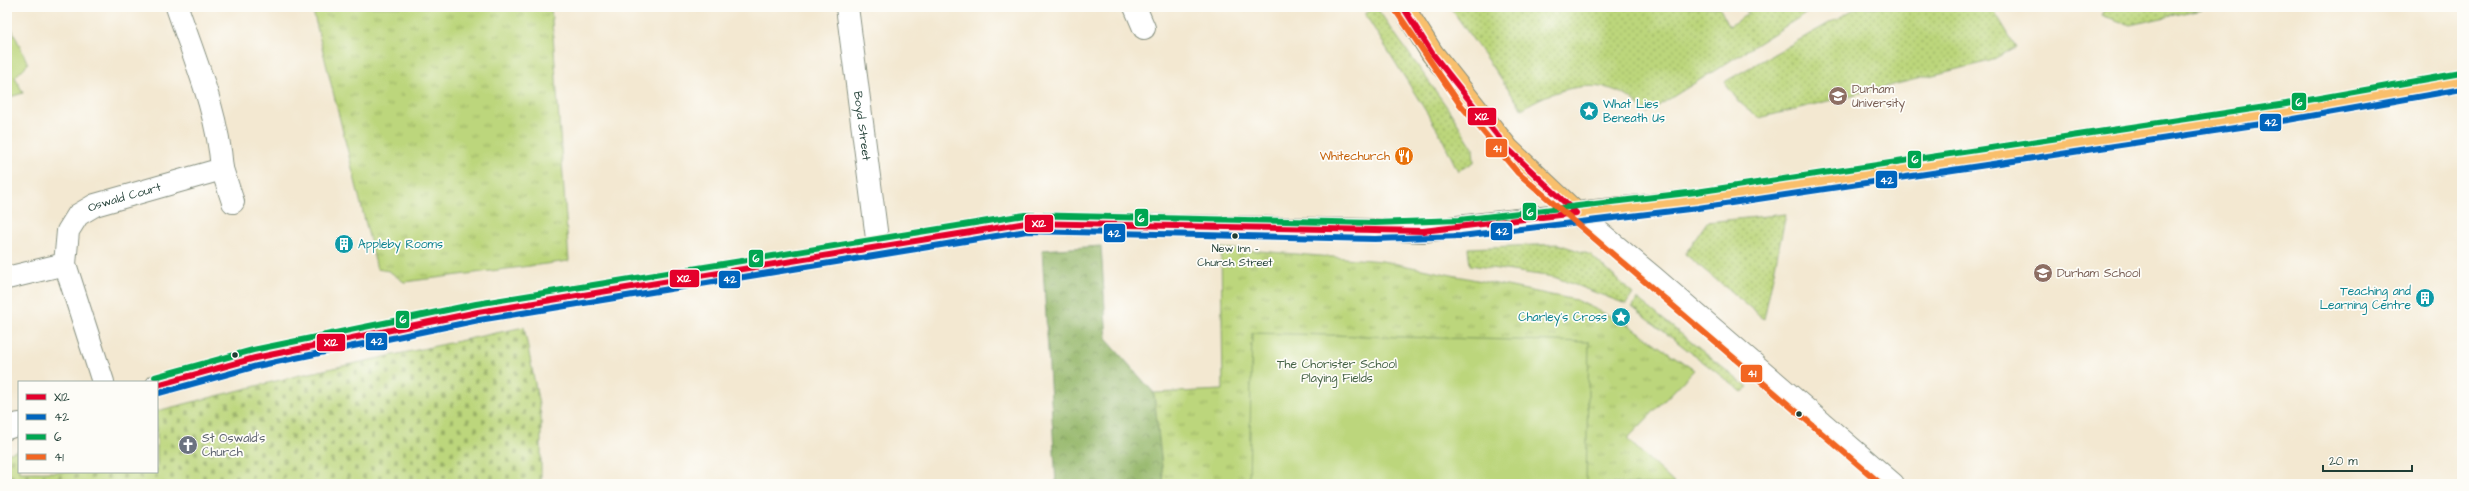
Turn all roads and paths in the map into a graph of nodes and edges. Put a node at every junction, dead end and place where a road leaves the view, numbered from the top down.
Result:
1 (177, 7) edge
2 (847, 7) edge
3 (1136, 7) edge
4 (1403, 7) edge
5 (1144, 28) dead end
6 (2462, 81) edge
7 (222, 168) junction
8 (232, 202) dead end
9 (1576, 213) junction
10 (878, 246) junction
11 (65, 264) junction
12 (7, 278) edge
13 (103, 381) edge
14 (158, 385) edge
15 (18, 424) edge
16 (7, 428) edge
17 (1893, 484) edge

1 - 7 street
2 - 10 street, Boyd Street
3 - 5 street
4 - 9 main road
6 - 9 main road
7 - 8 street
7 - 11 street, Oswald Court
9 - 10 street
9 - 17 street
10 - 14 street
11 - 12 street
11 - 13 street, Oswald Court
15 - 16 street

